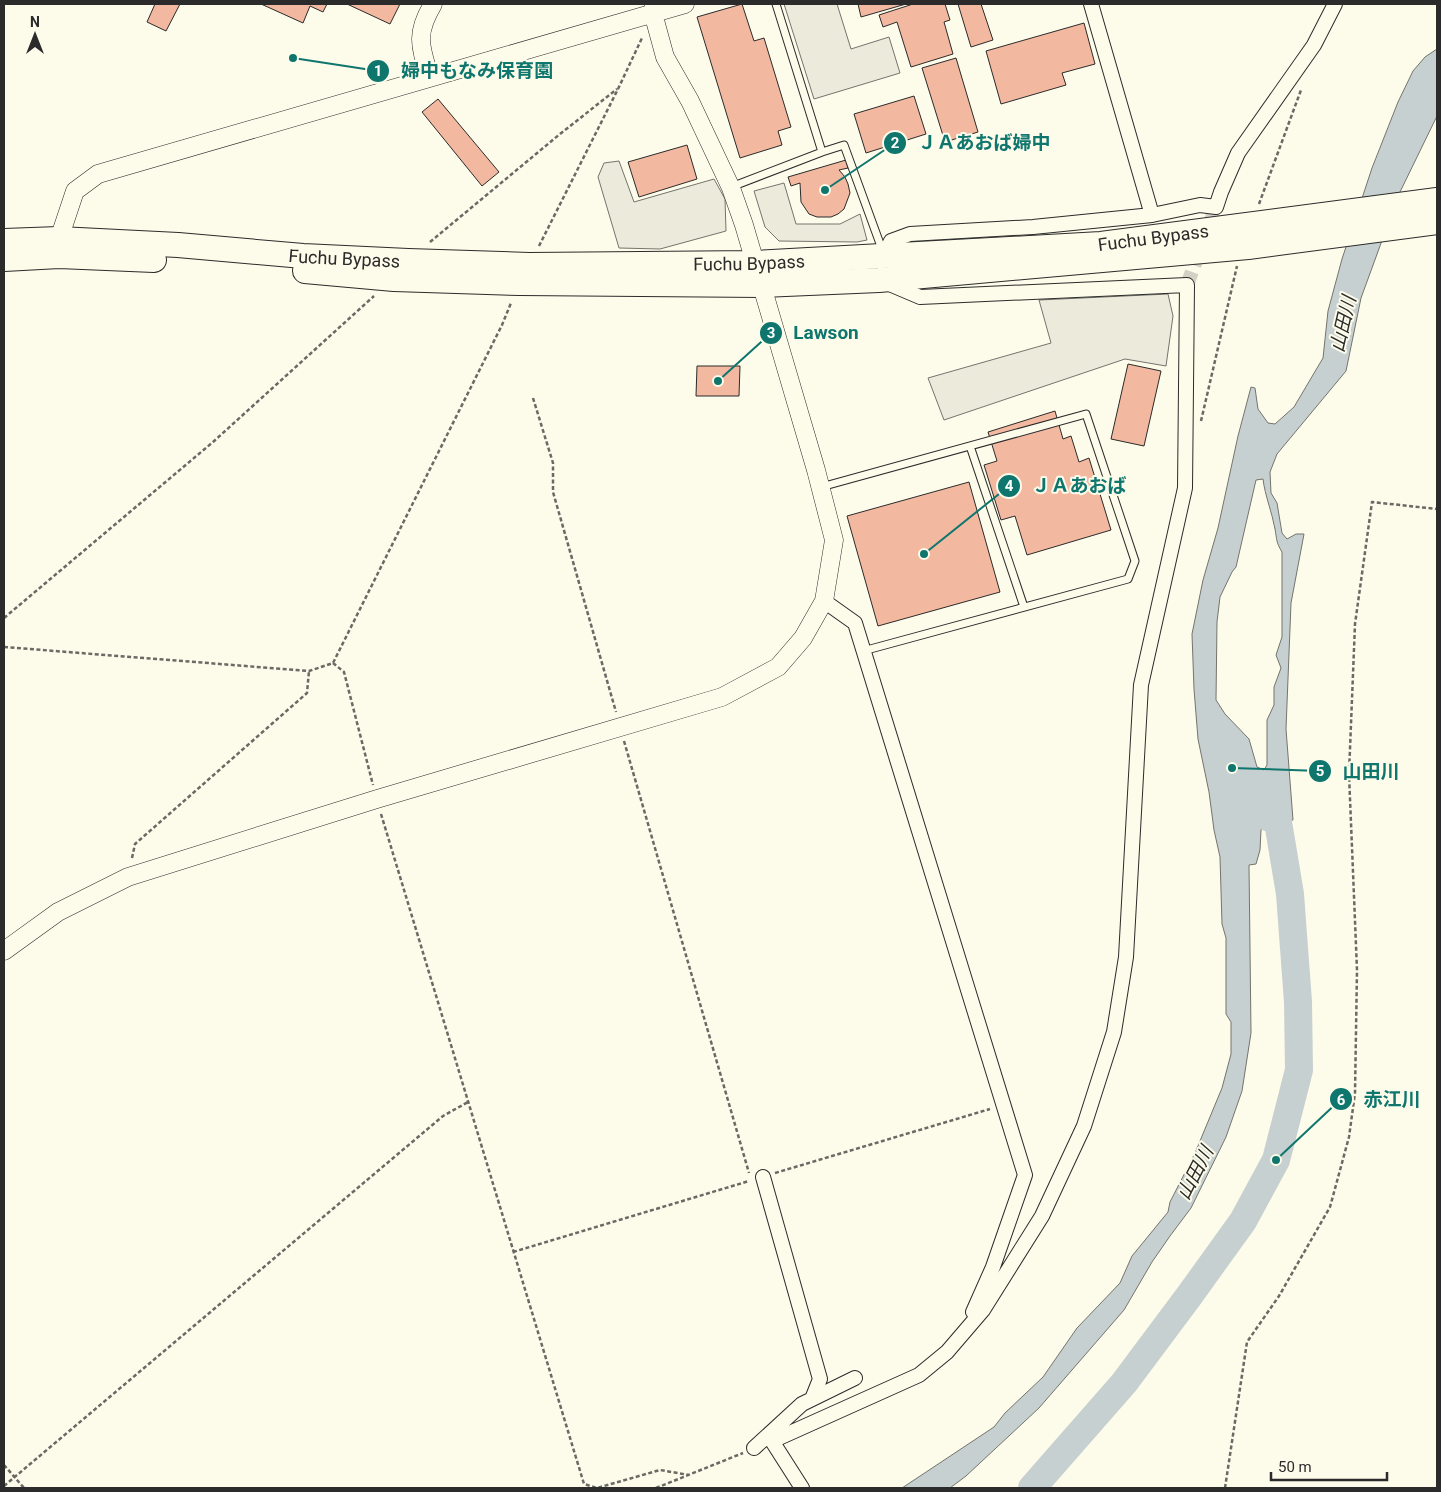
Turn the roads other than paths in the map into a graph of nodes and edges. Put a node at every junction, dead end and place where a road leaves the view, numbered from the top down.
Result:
1 (433, 4) edge
2 (685, 4) edge
3 (776, 4) edge
4 (1091, 4) edge
5 (1335, 4) edge
6 (653, 9) edge
7 (430, 78) junction
8 (822, 152) junction
9 (731, 188) junction
10 (1437, 200) edge
11 (1152, 215) junction
12 (1437, 222) edge
13 (1250, 236) junction
14 (4, 241) edge
15 (59, 248) junction
16 (884, 255) junction
17 (4, 259) edge
18 (755, 263) junction
19 (525, 274) junction
20 (879, 280) junction
21 (762, 285) junction
22 (970, 446) junction
23 (820, 487) junction
24 (824, 601) junction
25 (1024, 607) junction
26 (863, 651) junction
27 (4, 951) edge
28 (757, 1178) road end
29 (966, 1330) junction
30 (855, 1378) dead end
31 (812, 1399) junction
32 (754, 1448) road end
33 (802, 1488) edge

1 - 7 street
2 - 6 street
3 - 8 lane
4 - 11 street
5 - 11 street
6 - 7 street
6 - 9 street
7 - 15 street
8 - 9 lane
8 - 16 lane
9 - 18 street
10 - 13 highway, Fuchu Bypass
11 - 16 street
12 - 13 highway, Fuchu Bypass
13 - 16 highway, Fuchu Bypass
13 - 20 highway, Fuchu Bypass
14 - 15 highway
15 - 17 highway
15 - 19 highway, Fuchu Bypass
15 - 19 highway, Fuchu Bypass
16 - 18 highway, Fuchu Bypass
18 - 19 highway, Fuchu Bypass
18 - 21 street
19 - 21 highway, Fuchu Bypass
20 - 21 highway, Fuchu Bypass
20 - 29 street
21 - 23 street
22 - 23 lane
22 - 25 lane
22 - 25 lane
23 - 24 street
24 - 26 street
24 - 27 street
25 - 26 lane
26 - 29 street
28 - 31 street
29 - 33 street
30 - 31 street
31 - 32 street

